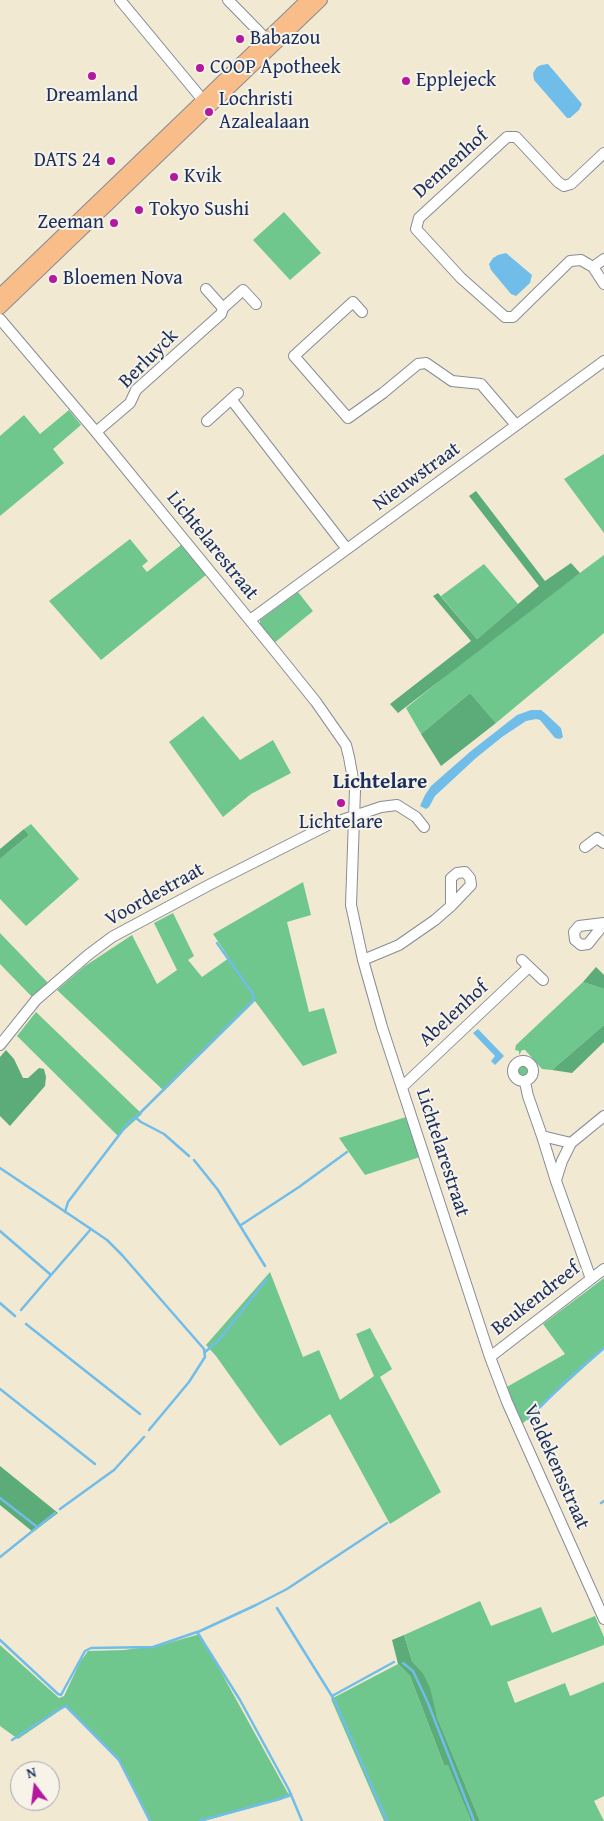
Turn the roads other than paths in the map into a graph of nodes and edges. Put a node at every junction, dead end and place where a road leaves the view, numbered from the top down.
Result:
1 (120, 0) edge
2 (228, 0) edge
3 (307, 0) edge
4 (320, 0) edge
5 (269, 42) junction
6 (206, 104) junction
7 (604, 153) edge
8 (604, 259) edge
9 (593, 268) junction
10 (604, 284) edge
11 (206, 290) dead end
12 (0, 295) edge
13 (256, 304) dead end
14 (0, 308) edge
15 (223, 308) junction
16 (362, 312) dead end
17 (0, 319) edge
18 (604, 361) edge
19 (207, 422) dead end
20 (516, 425) junction
21 (96, 432) junction
22 (347, 549) junction
23 (250, 620) junction
24 (354, 816) junction
25 (424, 827) dead end
26 (604, 843) edge
27 (585, 848) dead end
28 (451, 906) dead end
29 (364, 960) junction
30 (543, 980) dead end
31 (0, 1045) edge
32 (525, 1082) dead end
33 (402, 1087) junction
34 (604, 1116) edge
35 (542, 1136) junction
36 (571, 1143) junction
37 (556, 1181) junction
38 (604, 1269) edge
39 (591, 1279) junction
40 (490, 1357) junction
41 (604, 1619) edge

1 - 6 street
2 - 5 street
3 - 5 main road
4 - 5 main road
5 - 6 main road
6 - 12 main road
6 - 14 main road
7 - 9 street, Dennenhof
8 - 9 street
9 - 10 street
11 - 15 street
13 - 15 street, Berluyck
15 - 21 street, Berluyck
16 - 20 street
17 - 21 street, Lichtelarestraat
18 - 20 street, Nieuwstraat
19 - 22 street
20 - 22 street, Nieuwstraat
21 - 23 street, Lichtelarestraat
22 - 23 street, Nieuwstraat
23 - 24 street, Lichtelarestraat
24 - 25 street
24 - 29 street, Lichtelarestraat
24 - 31 street, Voordestraat
26 - 27 street
28 - 29 street
29 - 33 street, Lichtelarestraat
30 - 33 street, Abelenhof
32 - 35 street
33 - 40 street, Lichtelarestraat
34 - 36 street
35 - 36 street
35 - 37 street
36 - 37 street
37 - 39 street
38 - 39 street, Beukendreef
39 - 40 street, Beukendreef
40 - 41 street, Veldekensstraat

